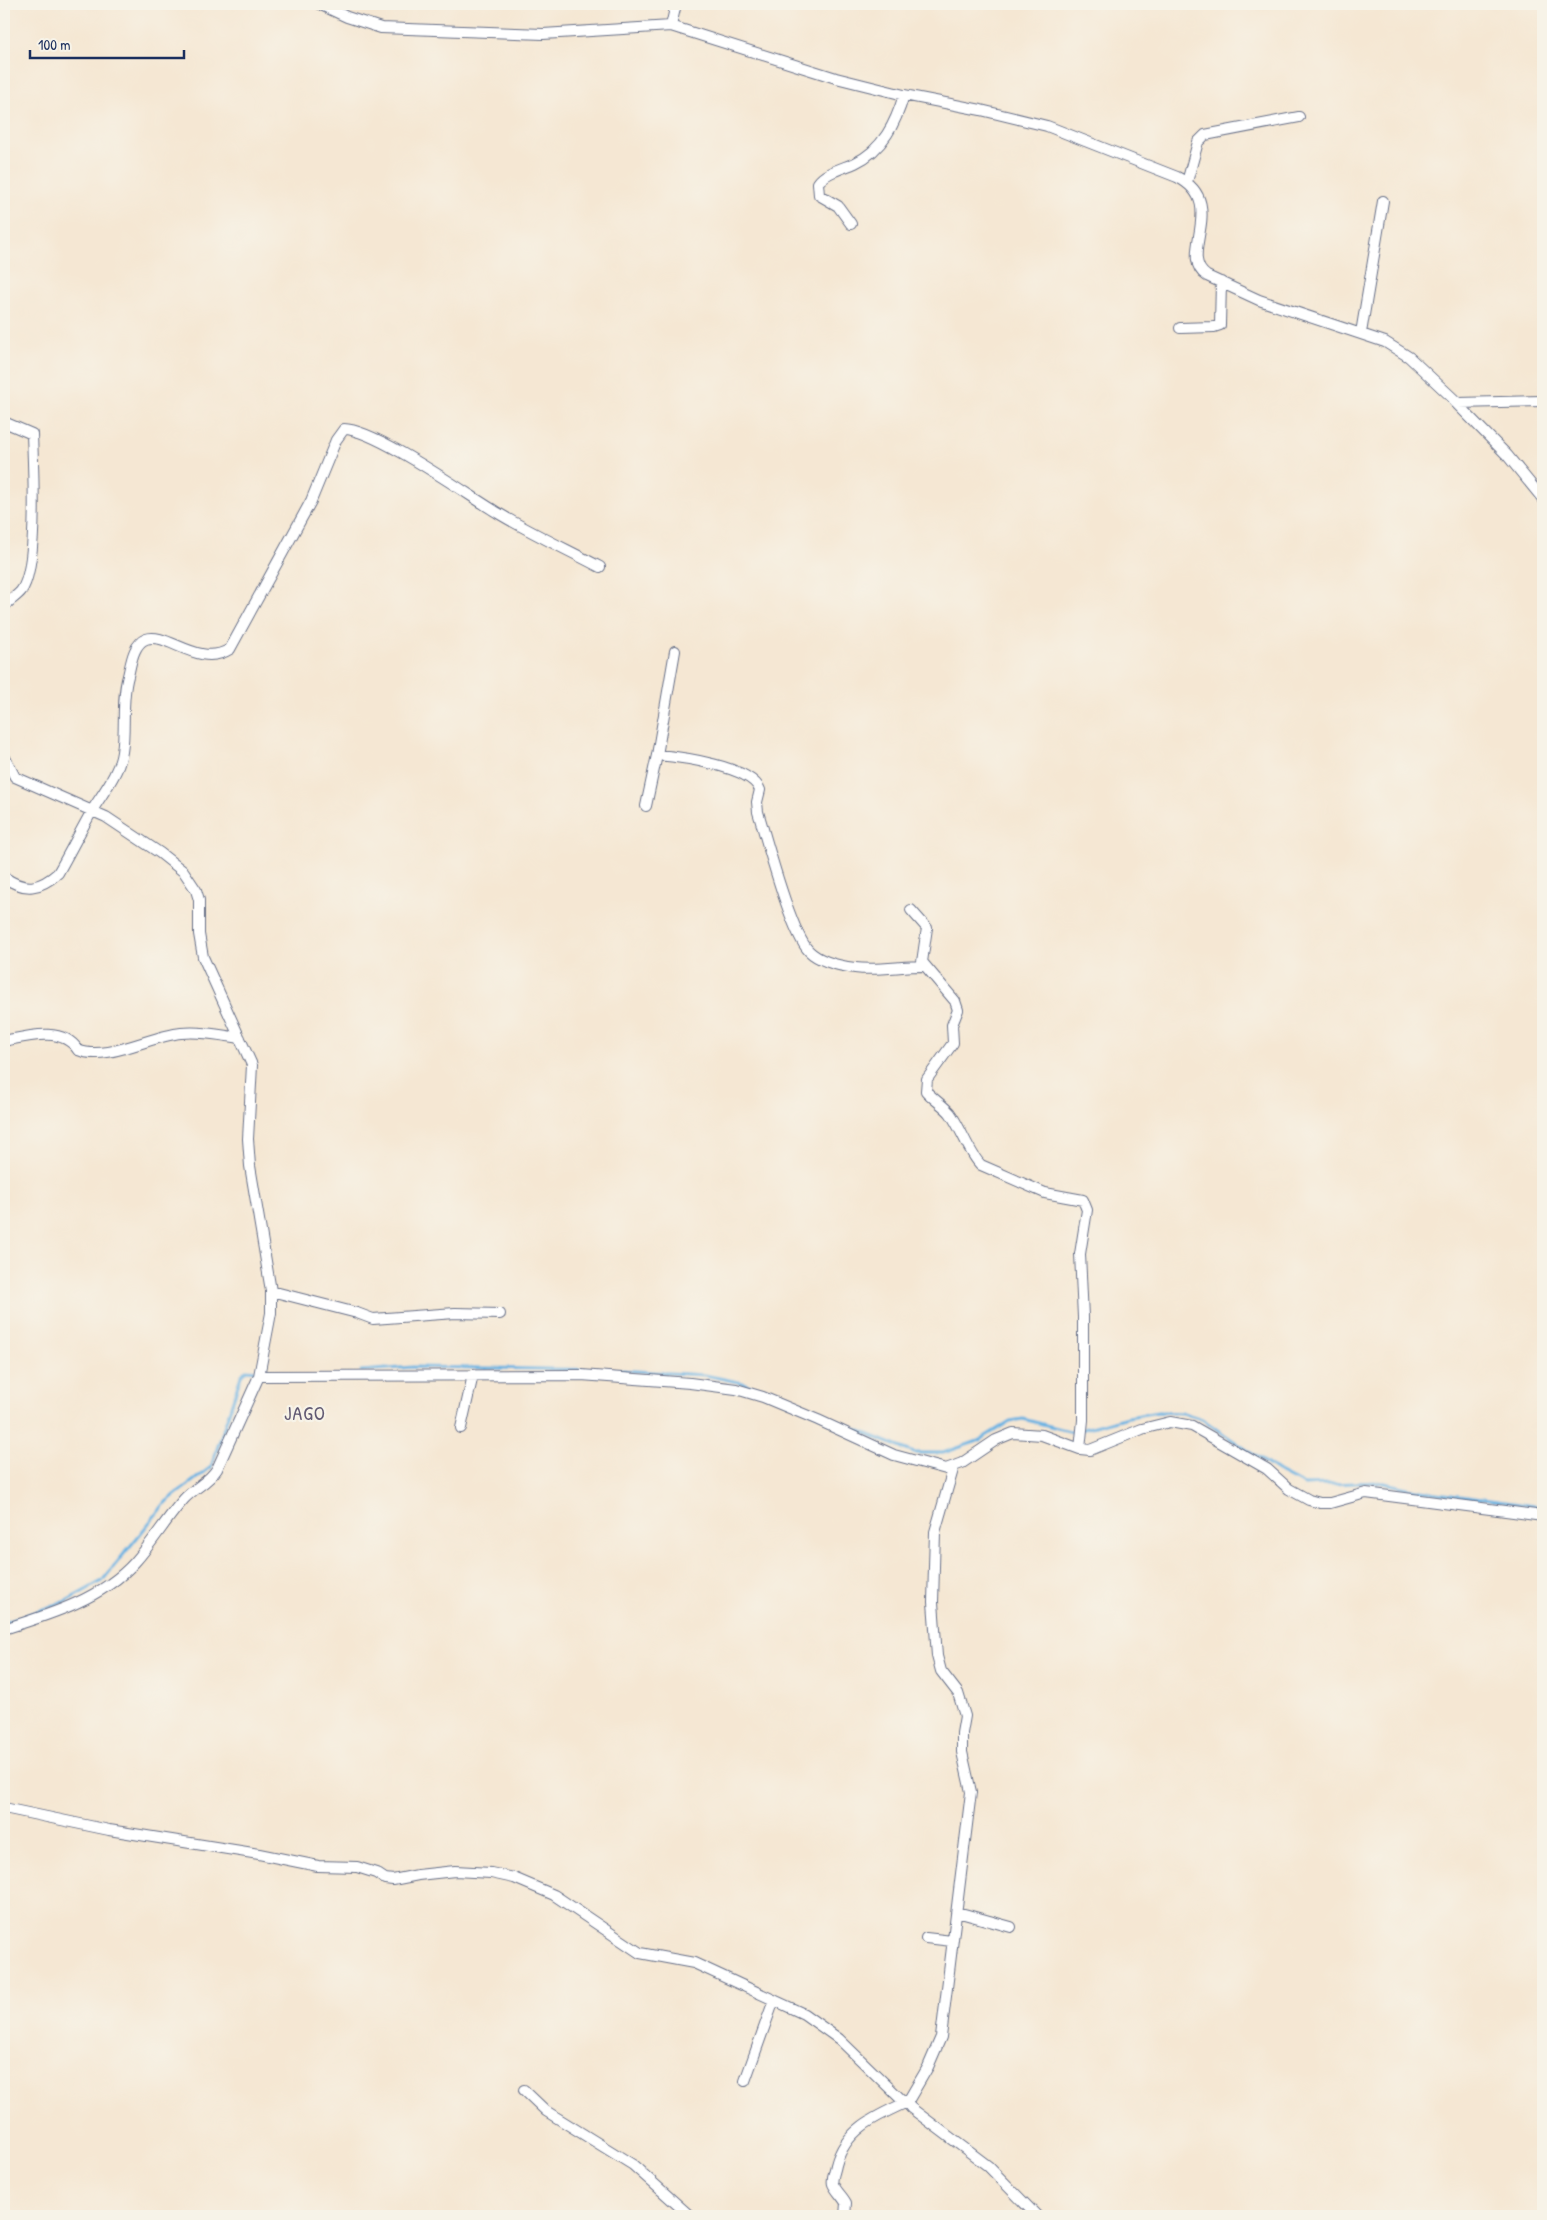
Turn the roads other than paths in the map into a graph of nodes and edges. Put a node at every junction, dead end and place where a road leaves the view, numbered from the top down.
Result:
1 (319, 4) edge
2 (676, 4) edge
3 (670, 26) junction
4 (904, 95) junction
5 (1299, 117) dead end
6 (1187, 182) junction
7 (1383, 201) dead end
8 (851, 224) dead end
9 (1221, 282) junction
10 (1180, 328) dead end
11 (1361, 333) junction
12 (1454, 401) junction
13 (1543, 401) edge
14 (4, 422) edge
15 (1543, 499) edge
16 (600, 566) dead end
17 (4, 606) edge
18 (675, 651) dead end
19 (657, 755) junction
20 (4, 756) edge
21 (646, 806) dead end
22 (92, 811) junction
23 (4, 878) edge
24 (911, 910) dead end
25 (923, 966) junction
26 (240, 1038) junction
27 (4, 1040) edge
28 (271, 1291) junction
29 (500, 1314) dead end
30 (261, 1372) junction
31 (473, 1374) junction
32 (461, 1428) dead end
33 (1080, 1445) junction
34 (954, 1466) junction
35 (1543, 1516) edge
36 (4, 1629) edge
37 (4, 1808) edge
38 (958, 1912) junction
39 (1011, 1927) dead end
40 (926, 1938) dead end
41 (952, 1941) junction
42 (774, 2000) junction
43 (745, 2081) dead end
44 (524, 2090) dead end
45 (906, 2103) junction
46 (690, 2216) edge
47 (845, 2216) edge
48 (1037, 2216) edge

1 - 3 street
2 - 3 street
3 - 4 street
4 - 6 street
4 - 8 street
5 - 6 street
6 - 9 street
7 - 11 street
9 - 10 street
9 - 11 street
11 - 12 street
12 - 13 street
12 - 15 street
14 - 17 street
16 - 22 street
18 - 19 street
19 - 21 street
19 - 25 street
20 - 22 street
22 - 23 street
22 - 26 street
24 - 25 street
25 - 33 street
26 - 27 street
26 - 28 street
28 - 29 street
28 - 30 street
30 - 31 street
30 - 36 street
31 - 32 street
31 - 34 street
33 - 34 street
33 - 35 street
34 - 38 street
37 - 42 street
38 - 39 street
38 - 41 street
40 - 41 street
41 - 45 street
42 - 43 street
42 - 45 street
44 - 46 street
45 - 47 street
45 - 48 street

